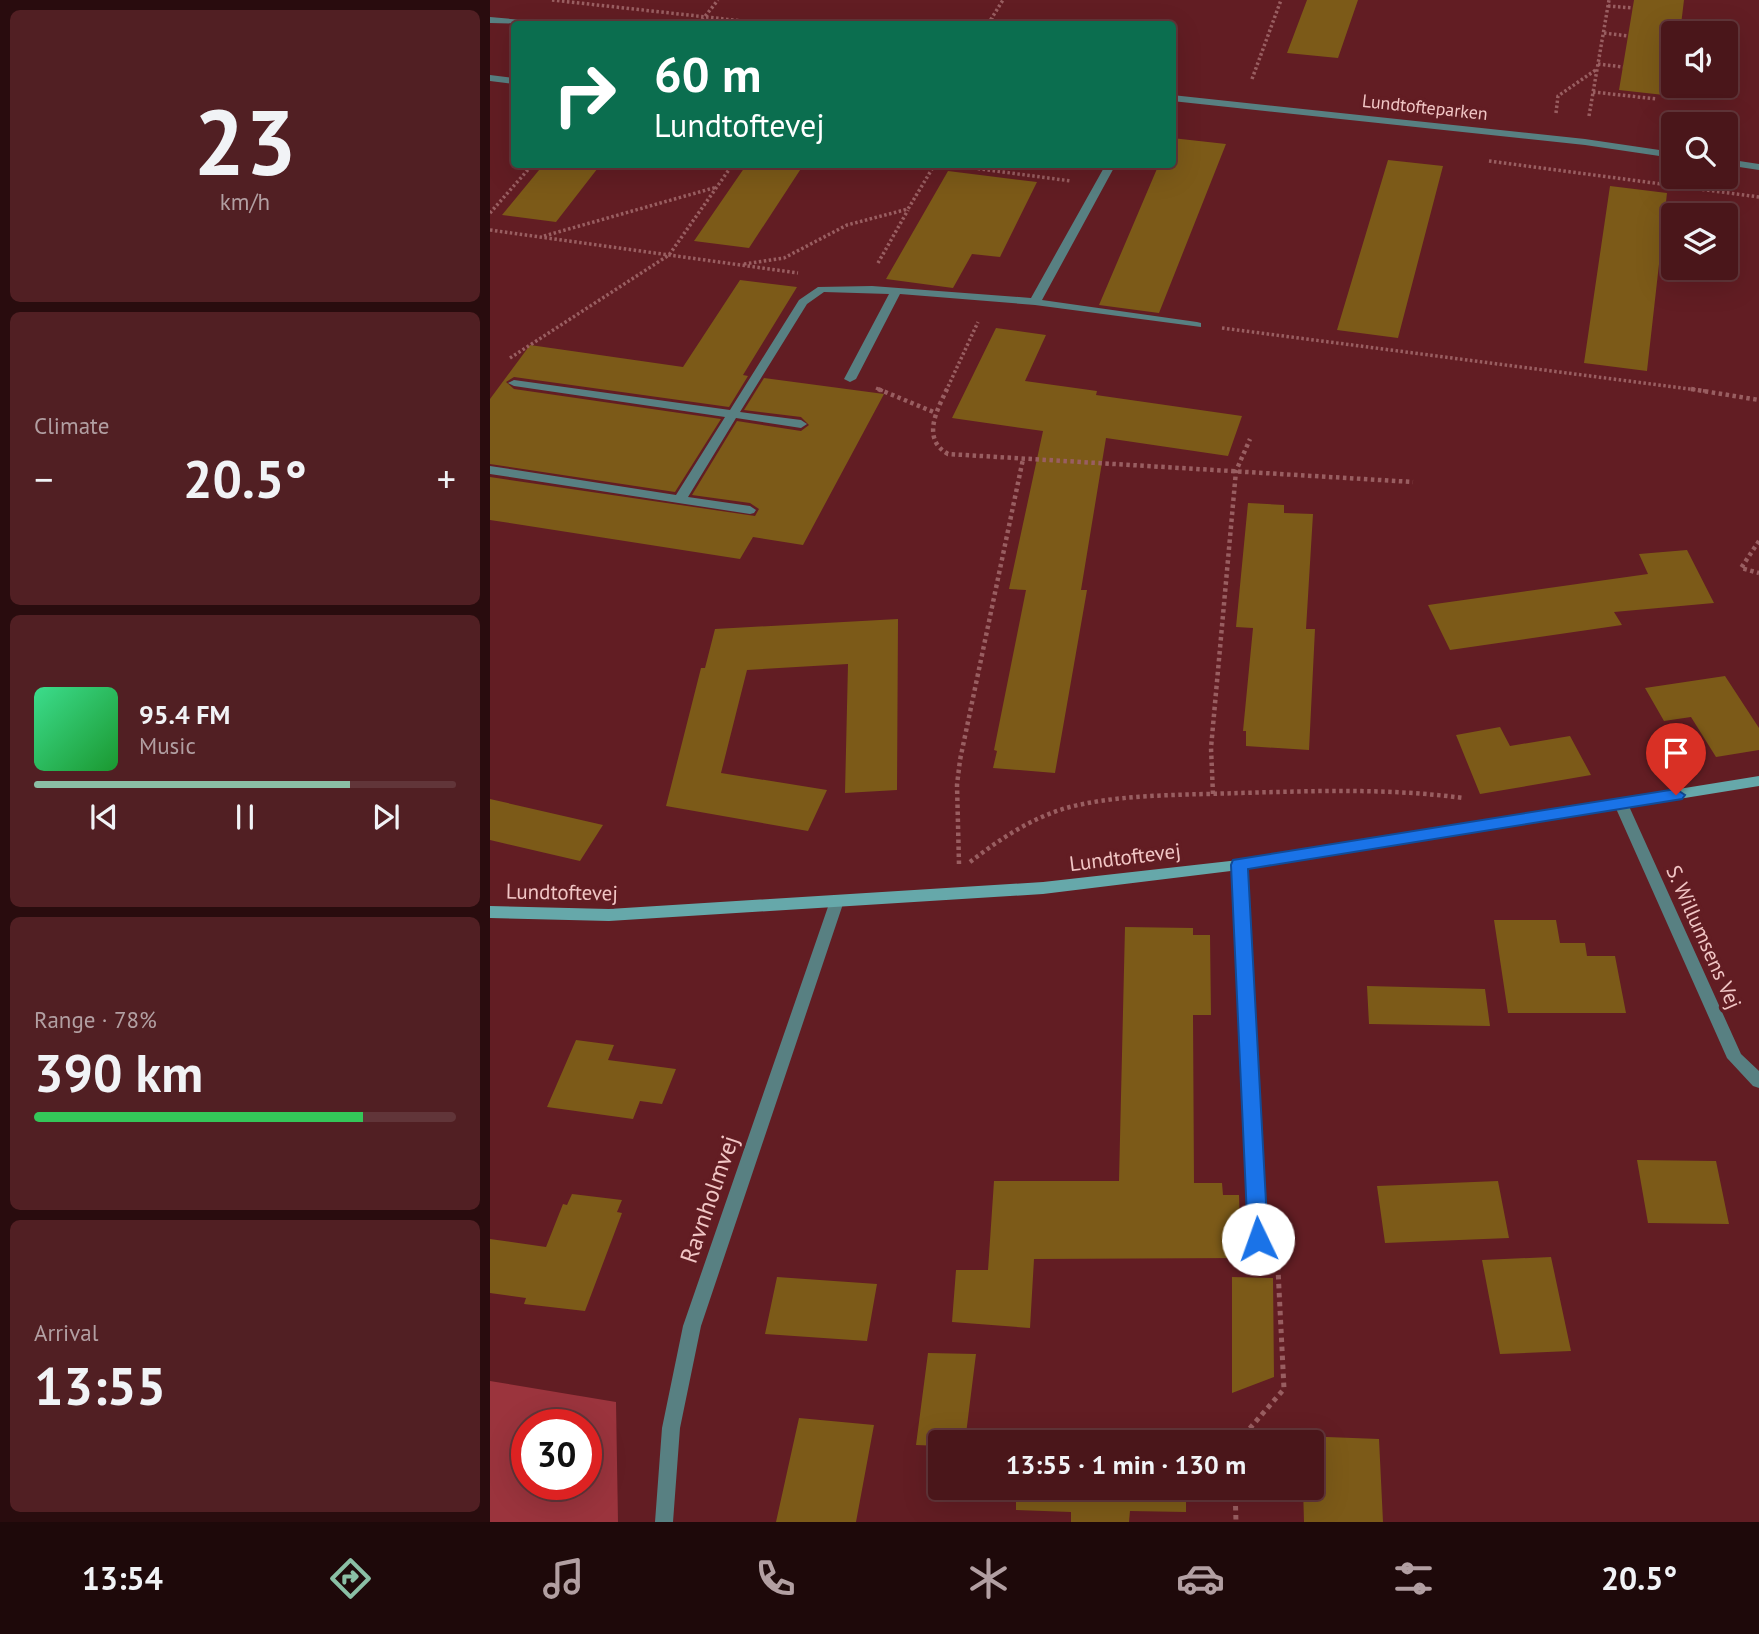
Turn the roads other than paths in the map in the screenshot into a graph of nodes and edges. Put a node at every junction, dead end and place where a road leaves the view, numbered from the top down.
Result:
1 (494, 20) edge
2 (490, 30) edge
3 (490, 78) edge
4 (511, 81) edge
5 (1176, 98) edge
6 (1661, 153) edge
7 (1738, 164) edge
8 (1759, 167) edge
9 (1109, 168) edge
10 (896, 291) junction
11 (1035, 302) junction
12 (1197, 325) road end
13 (850, 379) road end
14 (514, 383) dead end
15 (733, 415) junction
16 (801, 424) dead end
17 (490, 470) edge
18 (681, 499) junction
19 (750, 510) dead end
20 (1759, 781) edge
21 (1621, 804) junction
22 (1239, 865) junction
23 (837, 901) junction
24 (490, 912) edge
25 (1759, 1081) edge
26 (1258, 1239) road end
27 (664, 1522) edge

1 - 2 street
3 - 4 street
5 - 6 street, Lundtofteparken
7 - 8 street
9 - 11 street
10 - 11 street
10 - 13 street
10 - 15 street
11 - 12 street
14 - 15 street
15 - 16 street
15 - 18 street
17 - 18 street
18 - 19 street
20 - 21 street, Lundtoftevej
21 - 22 street, Lundtoftevej
21 - 25 street, S. Willumsens Vej
22 - 23 street, Lundtoftevej
22 - 26 street
23 - 24 street, Lundtoftevej
23 - 27 street, Ravnholmvej

